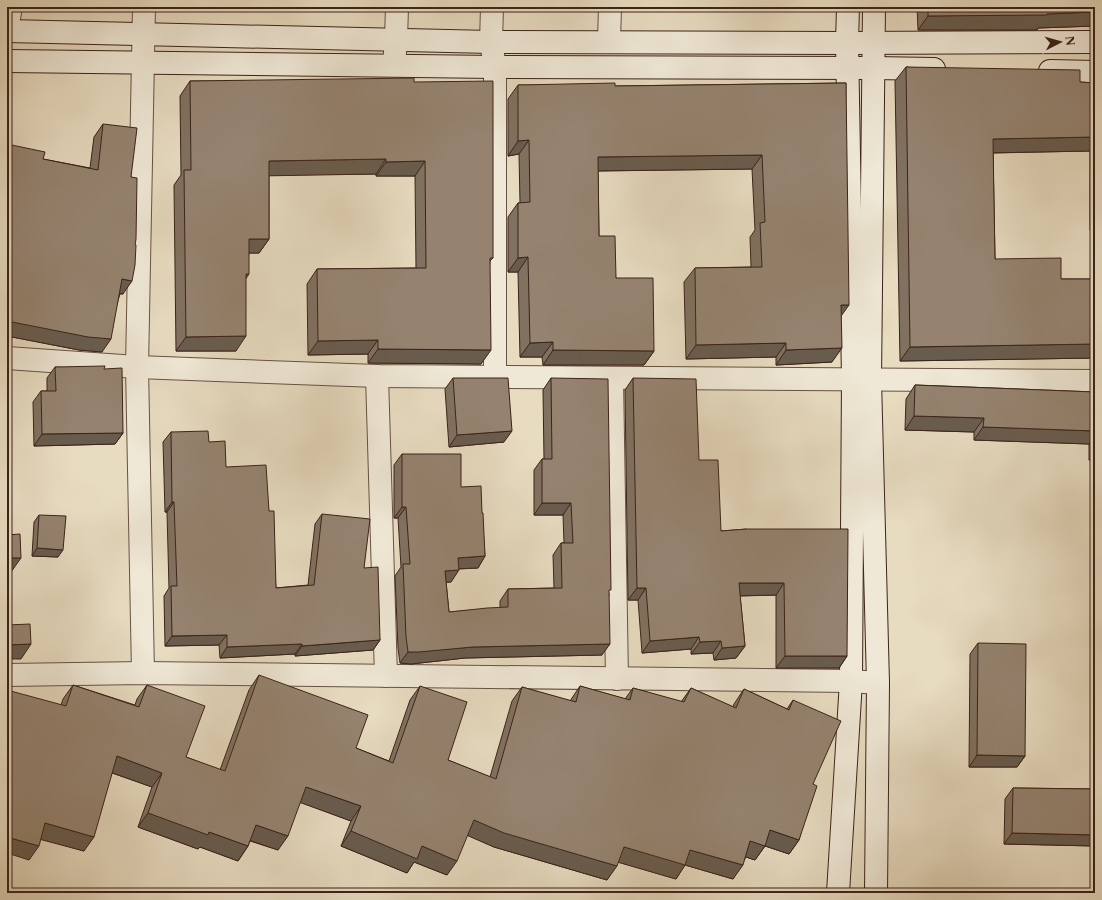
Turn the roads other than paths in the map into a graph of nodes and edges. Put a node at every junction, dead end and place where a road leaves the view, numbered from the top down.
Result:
1 (11, 7) edge
2 (144, 7) edge
3 (397, 7) edge
4 (492, 7) edge
5 (610, 7) edge
6 (848, 7) edge
7 (874, 7) edge
8 (7, 30) edge
9 (143, 34) junction
10 (396, 40) junction
11 (491, 42) junction
12 (609, 42) junction
13 (873, 42) junction
14 (1095, 42) edge
15 (847, 43) junction
16 (7, 61) edge
17 (143, 62) junction
18 (394, 65) junction
19 (495, 67) junction
20 (848, 68) junction
21 (874, 68) junction
22 (953, 69) edge
23 (1032, 71) edge
24 (1095, 72) edge
25 (7, 358) edge
26 (137, 367) junction
27 (377, 376) junction
28 (495, 377) junction
29 (612, 379) junction
30 (862, 380) junction
31 (1095, 381) edge
32 (143, 673) junction
33 (7, 675) edge
34 (386, 676) junction
35 (617, 679) junction
36 (851, 681) junction
37 (878, 683) junction
38 (838, 893) edge
39 (876, 893) edge

1 - 8 street
2 - 9 street
3 - 10 street
4 - 11 street
5 - 12 street
6 - 15 street
7 - 13 street
8 - 9 street
9 - 10 street
9 - 17 street
10 - 11 street
10 - 18 street
11 - 12 street
11 - 19 street
12 - 15 street
13 - 14 street
13 - 15 street
13 - 21 street
15 - 20 street
16 - 17 street
17 - 18 street
17 - 26 street
18 - 19 street
19 - 20 street
19 - 28 street
20 - 21 street
20 - 30 street
21 - 22 street
21 - 30 street
23 - 24 street
25 - 26 street
26 - 27 street
26 - 32 street
27 - 28 street
27 - 34 street
28 - 29 street
29 - 30 street
29 - 35 street
30 - 31 street
30 - 36 street
30 - 37 street
32 - 33 street
32 - 34 street
34 - 35 street
35 - 36 street
36 - 37 street
36 - 38 street
37 - 39 street

